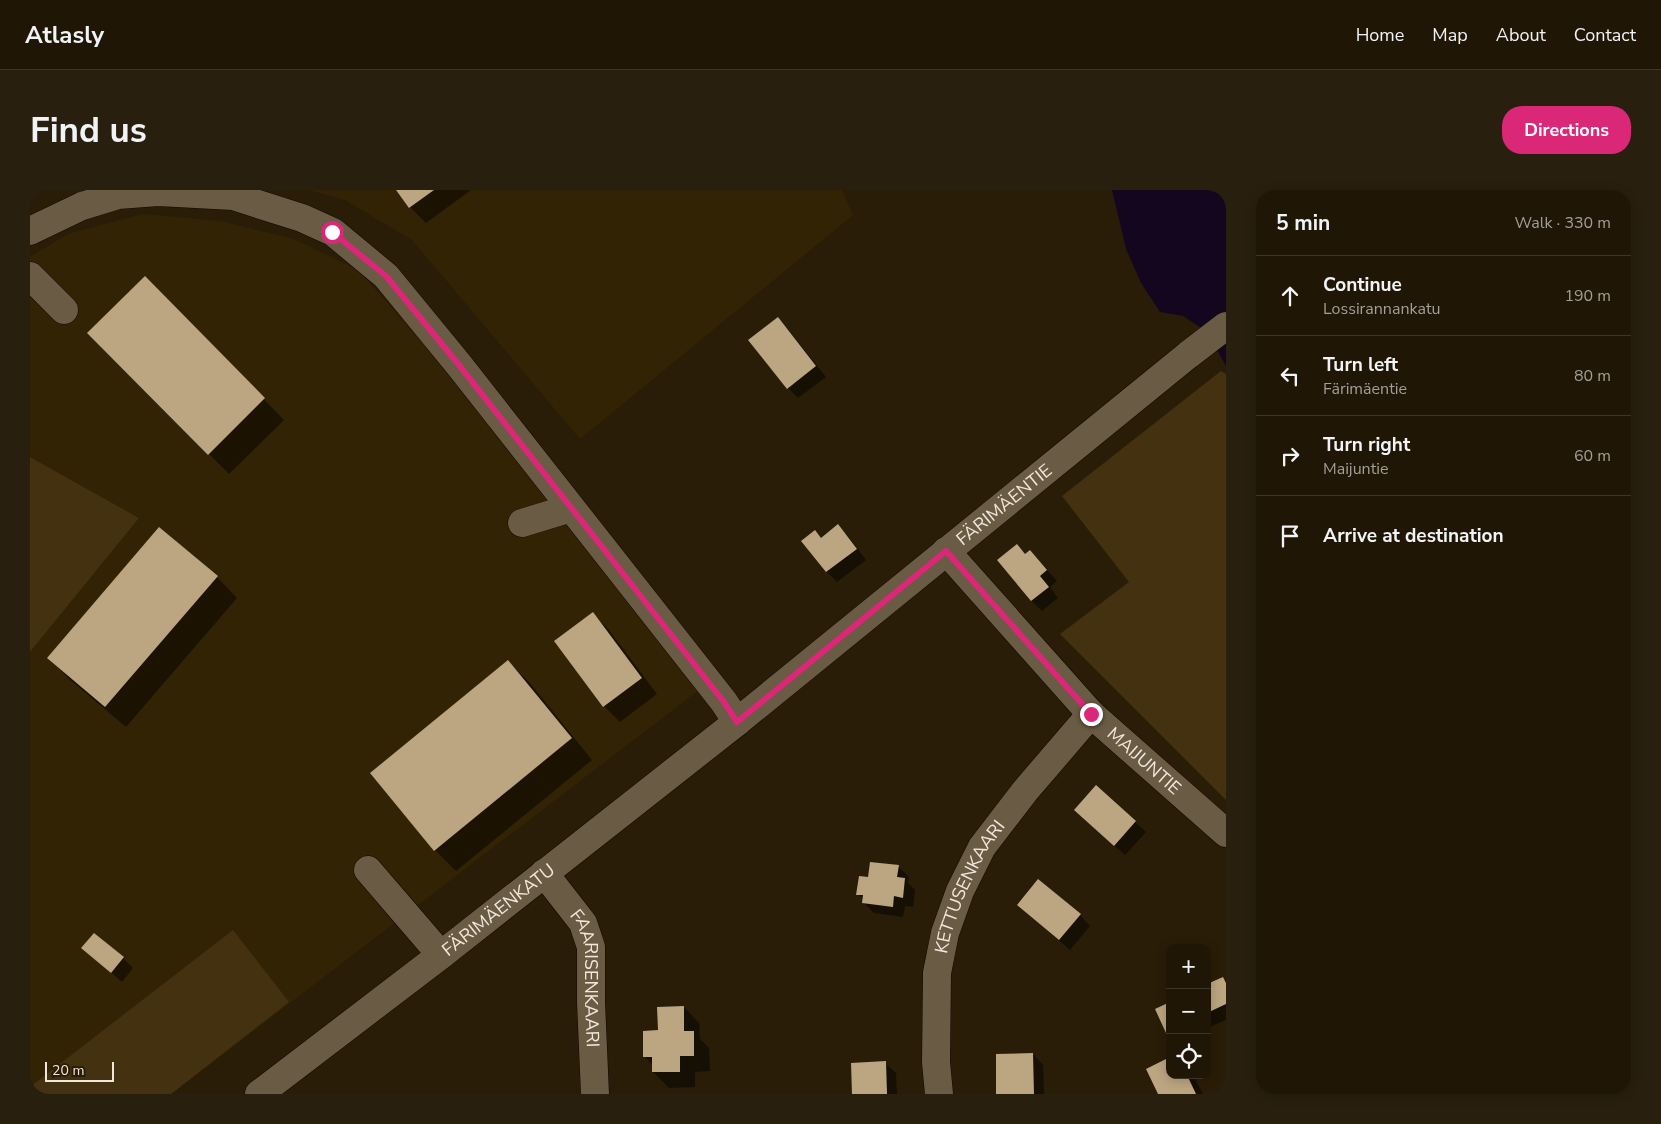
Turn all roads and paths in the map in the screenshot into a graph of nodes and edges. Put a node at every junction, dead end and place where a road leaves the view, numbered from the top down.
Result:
1 (30, 231) edge
2 (30, 276) edge
3 (64, 310) dead end
4 (1226, 326) edge
5 (571, 508) junction
6 (522, 523) dead end
7 (946, 551) junction
8 (1091, 714) junction
9 (737, 722) junction
10 (1226, 833) edge
11 (368, 870) dead end
12 (544, 874) junction
13 (441, 955) junction
14 (259, 1094) edge
15 (595, 1094) edge
16 (939, 1094) edge

1 - 5 street
2 - 3 street
4 - 7 street, FÄRIMÄENTIE
5 - 6 street
5 - 9 street
7 - 8 street, MAIJUNTIE
7 - 9 street, FÄRIMÄENTIE
8 - 10 street, MAIJUNTIE
8 - 16 street, KETTUSENKAARI
9 - 12 street, FÄRIMÄENKATU
11 - 13 street
12 - 13 street, FÄRIMÄENKATU
12 - 15 street, FAARISENKAARI
13 - 14 street, FÄRIMÄENKATU

